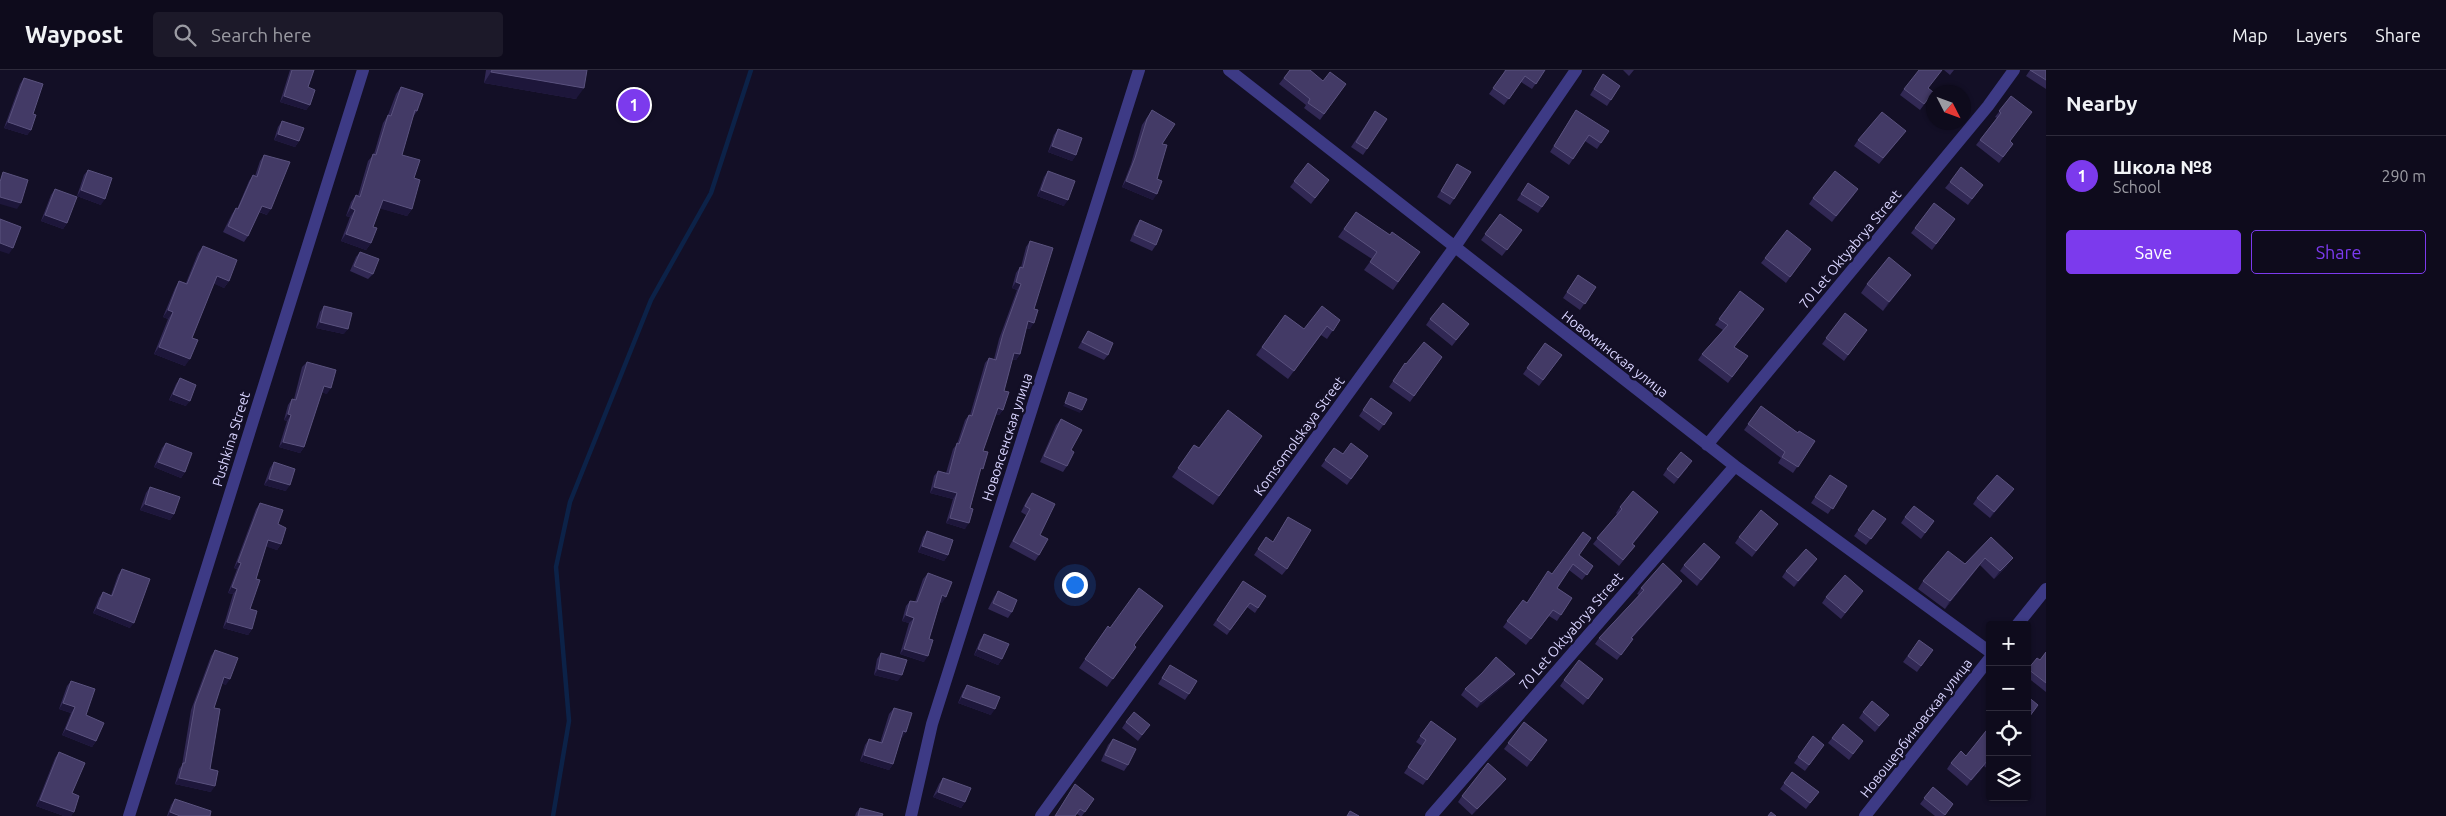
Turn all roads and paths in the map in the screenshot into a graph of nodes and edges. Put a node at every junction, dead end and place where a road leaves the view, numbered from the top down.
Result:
1 (363, 70) edge
2 (1139, 70) edge
3 (1229, 70) edge
4 (1576, 70) edge
5 (2014, 70) edge
6 (1454, 248) junction
7 (1708, 445) junction
8 (1734, 466) junction
9 (2046, 589) edge
10 (2020, 621) edge
11 (1986, 649) edge
12 (1986, 663) edge
13 (129, 816) edge
14 (911, 816) edge
15 (1041, 816) edge
16 (1431, 816) edge
17 (1865, 816) edge

1 - 13 street, Pushkina Street
2 - 14 street, Новоясенская улица
3 - 6 street, Новоминская улица
4 - 6 street, Komsomolskaya Street
5 - 7 street, 70 Let Oktyabrya Street
6 - 7 street, Новоминская улица
6 - 15 street, Komsomolskaya Street
7 - 8 street, Новоминская улица
8 - 11 street, Новоминская улица
8 - 16 street, 70 Let Oktyabrya Street
9 - 10 street
12 - 17 street, Новощербиновская улица

